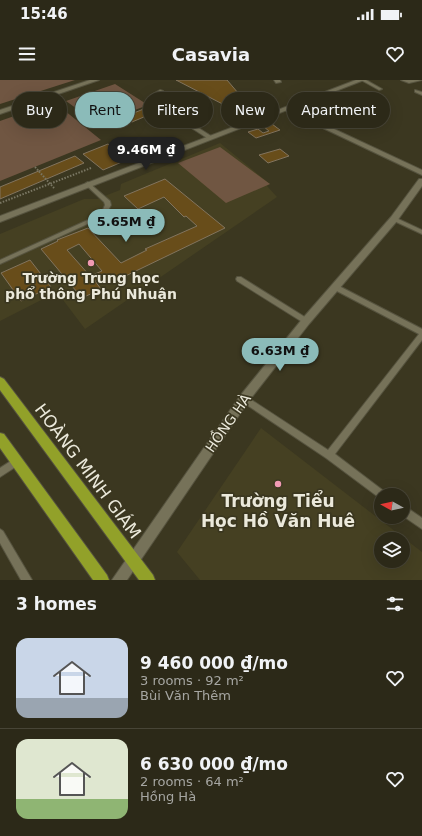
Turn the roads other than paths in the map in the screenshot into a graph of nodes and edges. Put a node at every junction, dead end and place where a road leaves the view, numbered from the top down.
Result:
1 (96, 80) edge
2 (362, 80) edge
3 (403, 80) edge
4 (421, 80) edge
5 (380, 89) dead end
6 (161, 91) dead end
7 (416, 91) dead end
8 (331, 92) edge
9 (422, 94) edge
10 (287, 109) edge
11 (0, 112) edge
12 (328, 128) edge
13 (209, 137) junction
14 (422, 172) edge
15 (422, 181) edge
16 (88, 184) junction
17 (0, 219) edge
18 (394, 219) junction
19 (422, 232) edge
20 (0, 262) edge
21 (239, 279) dead end
22 (335, 287) junction
23 (306, 321) junction
24 (422, 332) edge
25 (422, 335) edge
26 (0, 382) edge
27 (244, 399) junction
28 (0, 438) edge
29 (329, 455) junction
30 (17, 462) junction
31 (0, 473) edge
32 (374, 489) edge
33 (410, 515) edge
34 (422, 524) edge
35 (0, 534) edge
36 (132, 560) junction
37 (27, 580) edge
38 (102, 580) edge
39 (119, 580) edge
40 (148, 580) edge

1 - 11 street
2 - 5 lane
2 - 8 street
3 - 4 lane
6 - 13 lane
7 - 9 lane
10 - 13 street
12 - 14 street
13 - 16 street
15 - 18 street, HỒNG HÀ
16 - 17 street
16 - 20 lane
18 - 19 lane
18 - 22 street, HỒNG HÀ
21 - 23 lane
22 - 23 street, HỒNG HÀ
22 - 24 lane
23 - 27 street, HỒNG HÀ
25 - 29 lane
26 - 36 main road, HOÀNG MINH GIÁM
27 - 29 lane
27 - 36 street, HỒNG HÀ
28 - 30 main road
29 - 32 lane
30 - 31 lane
30 - 38 main road
33 - 34 lane
35 - 37 lane
36 - 39 street, HỒNG HÀ
36 - 40 main road, HOÀNG MINH GIÁM

